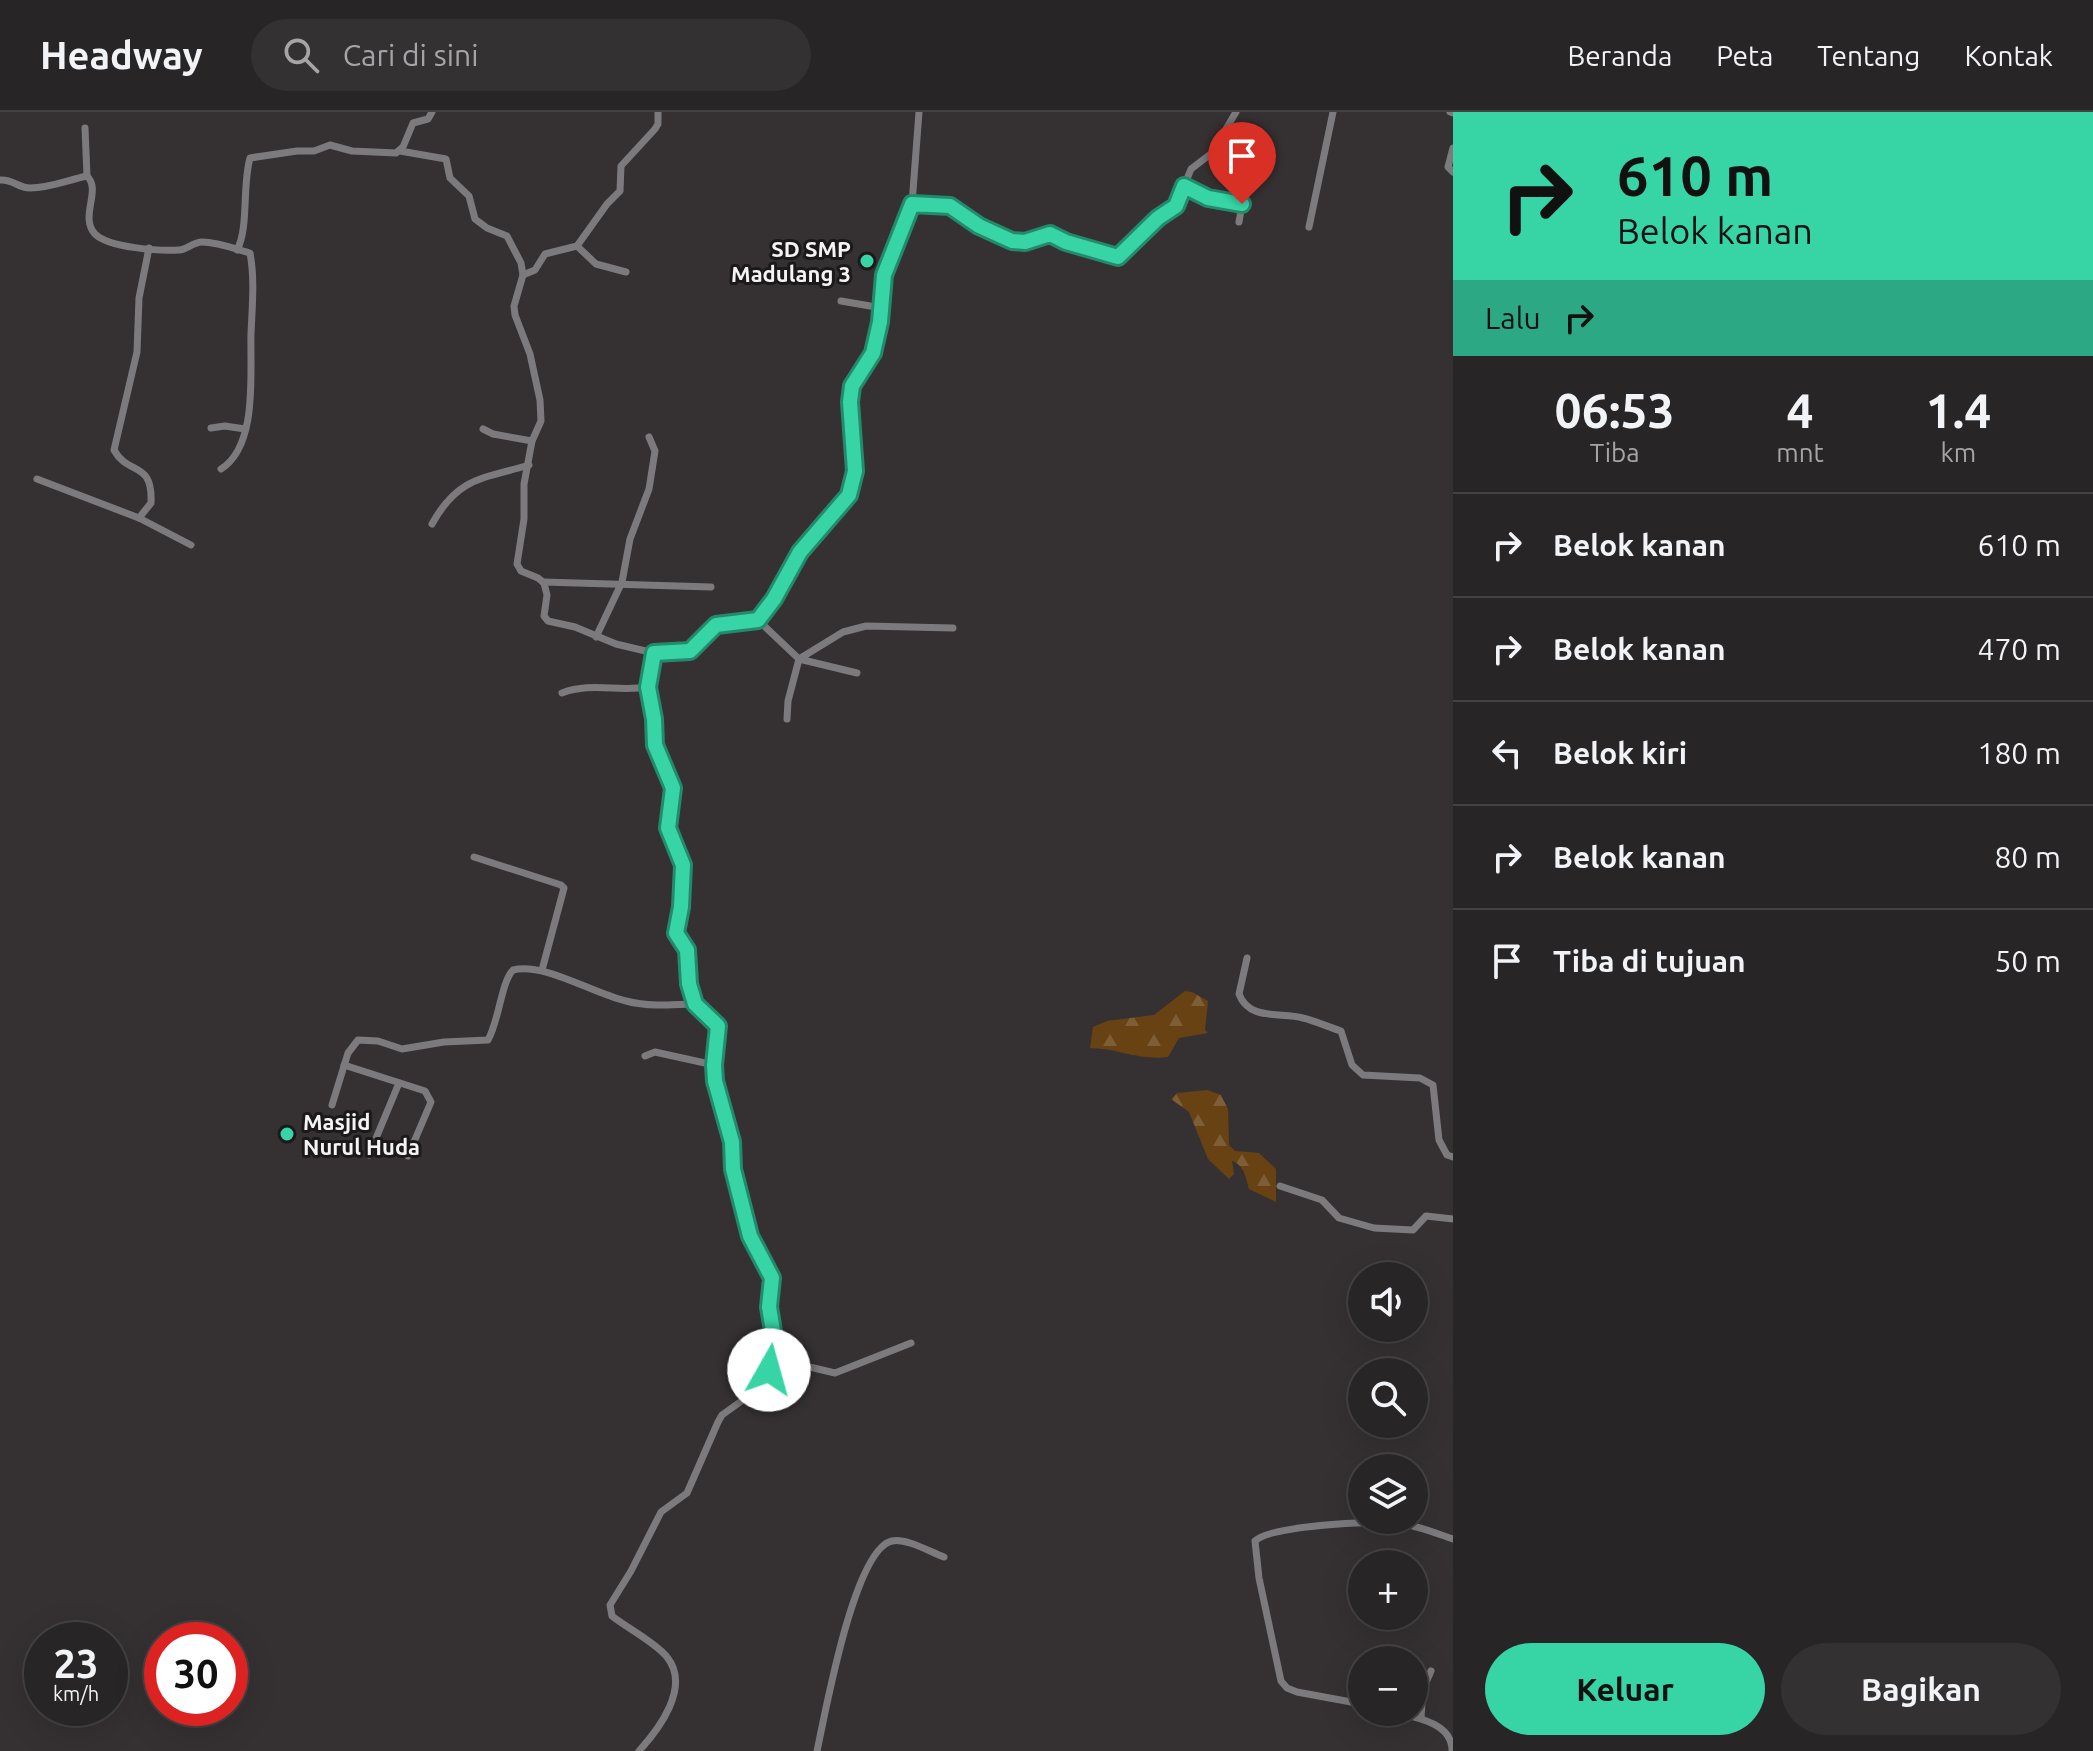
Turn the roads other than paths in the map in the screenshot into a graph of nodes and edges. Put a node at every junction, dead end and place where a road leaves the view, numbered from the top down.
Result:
1 (432, 112) edge
2 (658, 112) edge
3 (919, 112) edge
4 (1236, 112) edge
5 (1333, 112) edge
6 (85, 128) dead end
7 (1453, 148) edge
8 (400, 151) junction
9 (1453, 172) edge
10 (87, 176) junction
11 (0, 180) edge
12 (1184, 186) junction
13 (912, 204) junction
14 (1239, 222) dead end
15 (1309, 227) dead end
16 (577, 246) junction
17 (149, 248) junction
18 (237, 250) junction
19 (626, 272) dead end
20 (523, 275) junction
21 (841, 301) dead end
22 (882, 308) junction
23 (211, 428) dead end
24 (245, 429) junction
25 (483, 429) dead end
26 (649, 437) dead end
27 (532, 441) junction
28 (529, 465) junction
29 (221, 469) dead end
30 (37, 479) dead end
31 (139, 518) junction
32 (432, 524) dead end
33 (191, 545) dead end
34 (543, 582) junction
35 (622, 582) junction
36 (711, 587) dead end
37 (758, 620) junction
38 (953, 628) dead end
39 (596, 637) junction
40 (654, 653) junction
41 (799, 659) junction
42 (857, 673) dead end
43 (648, 687) junction
44 (562, 693) dead end
45 (787, 719) dead end
46 (474, 857) dead end
47 (1247, 958) dead end
48 (542, 970) junction
49 (695, 1004) junction
50 (645, 1056) dead end
51 (344, 1065) junction
52 (714, 1065) junction
53 (399, 1083) junction
54 (332, 1105) dead end
55 (369, 1155) dead end
56 (408, 1156) dead end
57 (1453, 1157) edge
58 (1280, 1186) dead end
59 (1453, 1219) edge
60 (911, 1343) dead end
61 (769, 1370) junction
62 (1453, 1539) edge
63 (944, 1557) dead end
64 (1431, 1671) dead end
65 (1428, 1678) edge
66 (1348, 1701) edge
67 (1428, 1722) edge
68 (639, 1751) edge
69 (817, 1751) edge
70 (1452, 1751) edge

1 - 8 street
2 - 16 street
3 - 13 street
4 - 12 street
5 - 15 street
6 - 10 street
7 - 9 street
8 - 18 street
8 - 20 street
10 - 11 street
10 - 17 street
12 - 13 street
12 - 14 street
13 - 22 street
16 - 19 street
16 - 20 street
17 - 18 street
17 - 31 street
18 - 24 street
20 - 27 street
21 - 22 street
22 - 37 street
23 - 24 street
24 - 29 street
25 - 27 street
26 - 35 street
27 - 28 street
28 - 32 street
28 - 34 street
30 - 31 street
31 - 33 street
34 - 35 street
34 - 39 street
35 - 36 street
35 - 39 street
37 - 40 street
37 - 41 street
38 - 41 street
39 - 40 street
40 - 43 street
41 - 42 street
41 - 45 street
43 - 44 street
43 - 49 street
46 - 48 street
47 - 57 street
48 - 49 street
48 - 51 street
49 - 52 street
50 - 52 street
51 - 53 street
51 - 54 street
52 - 61 street
53 - 55 street
53 - 56 street
58 - 59 street
60 - 61 street
61 - 68 street
62 - 66 street
63 - 69 street
64 - 65 street
67 - 70 street

